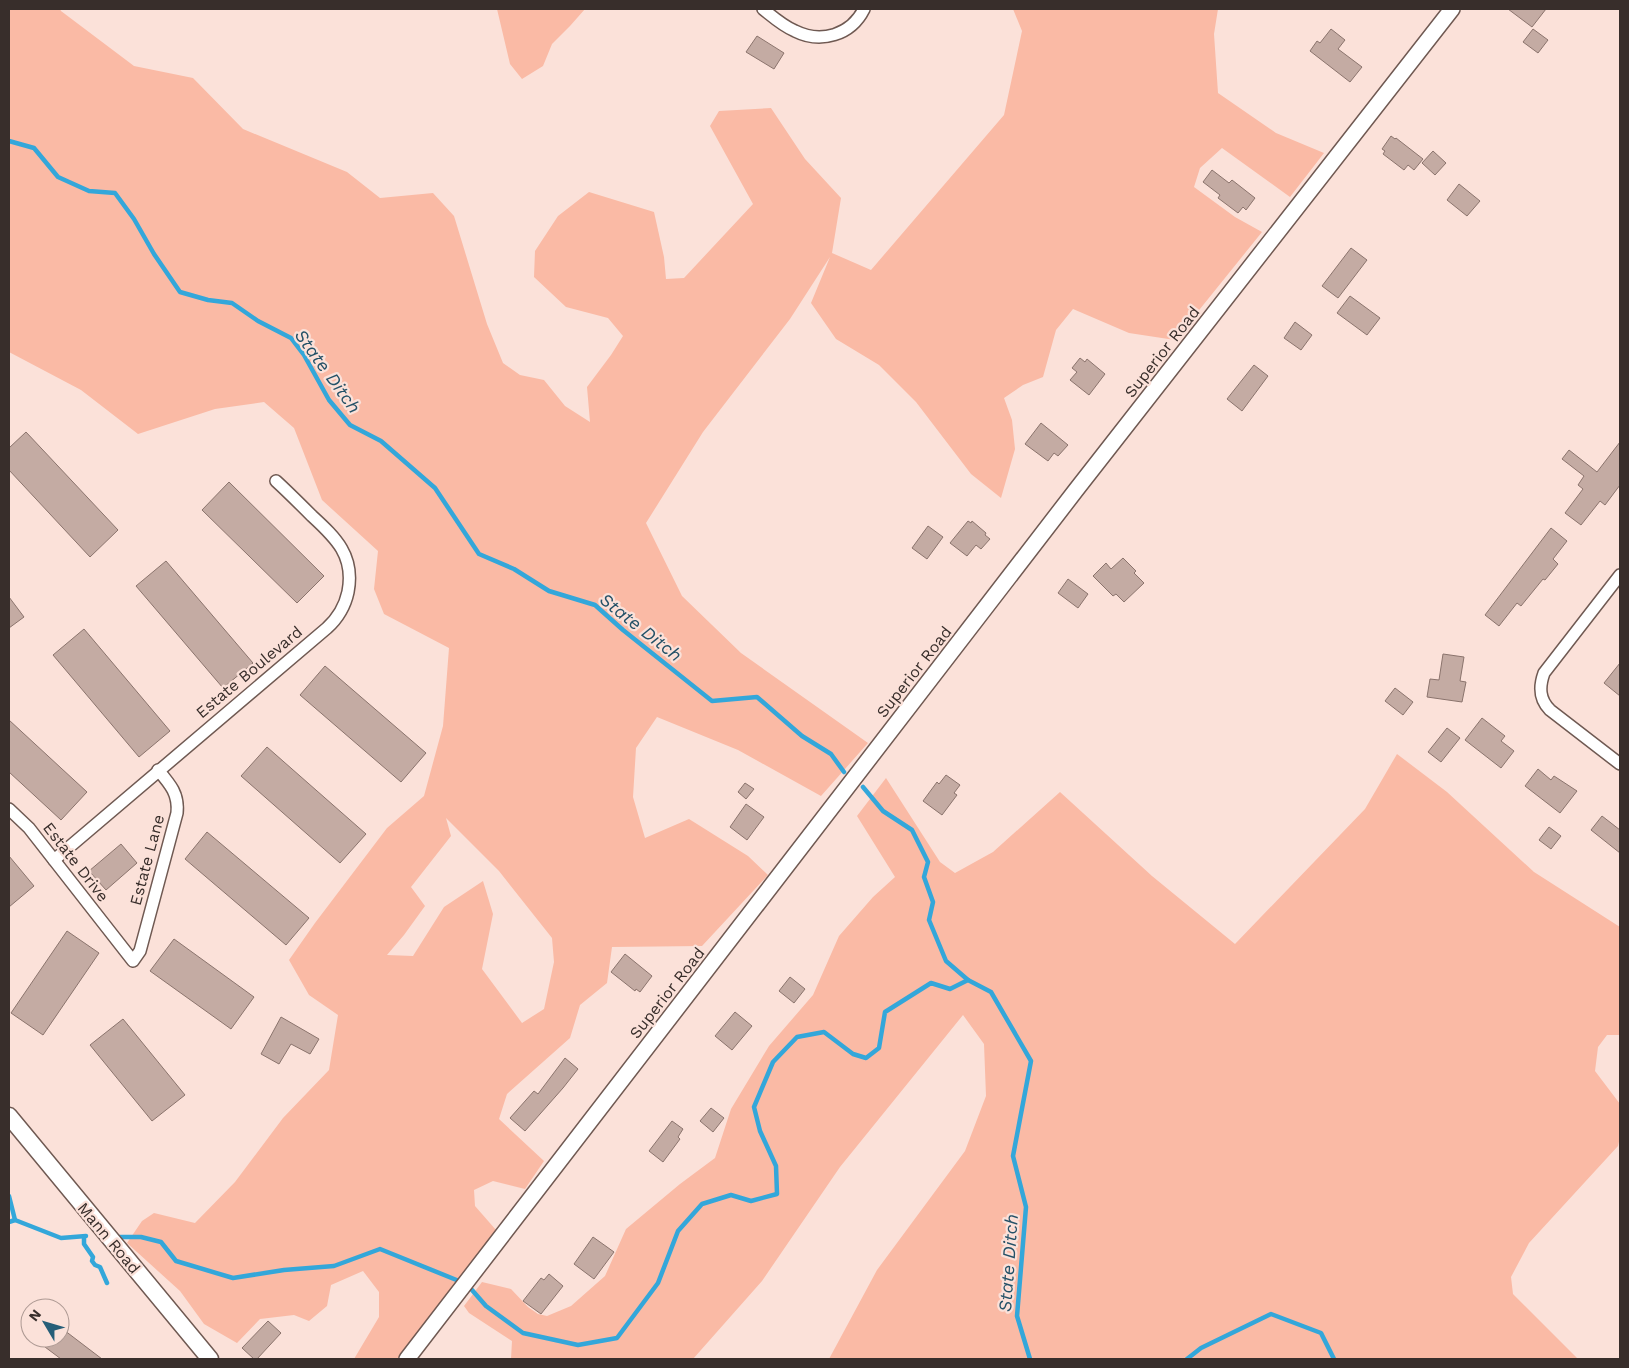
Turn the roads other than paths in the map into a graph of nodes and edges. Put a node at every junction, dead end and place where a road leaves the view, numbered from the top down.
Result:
1 (763, 9) edge
2 (864, 9) edge
3 (1452, 9) edge
4 (276, 481) dead end
5 (1620, 575) edge
6 (1620, 764) edge
7 (158, 770) junction
8 (9, 809) edge
9 (54, 860) junction
10 (133, 961) joint
11 (9, 1116) edge
12 (210, 1359) edge
13 (407, 1359) edge

1 - 2 street
3 - 13 street, Superior Road
4 - 7 street, Estate Boulevard
5 - 6 street
7 - 9 street, Estate Boulevard
7 - 10 street, Estate Lane
8 - 9 street, Estate Drive
9 - 10 street, Estate Drive
11 - 12 main road, Mann Road

